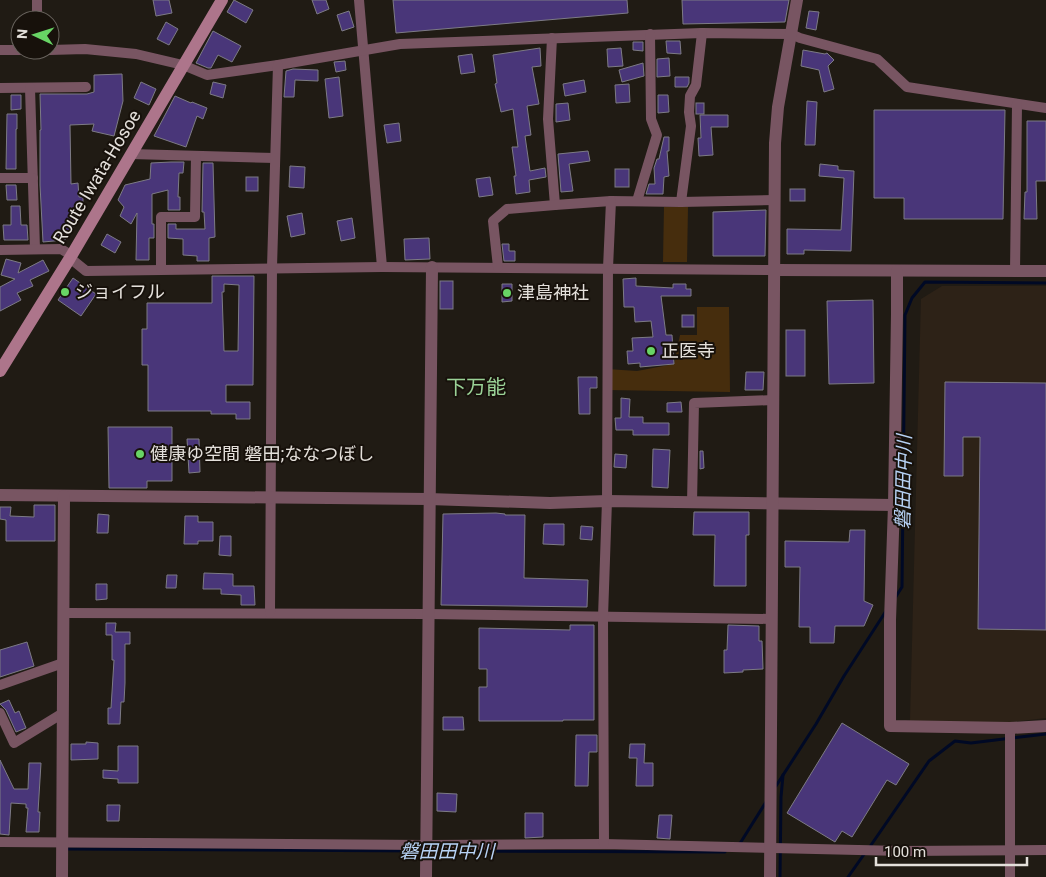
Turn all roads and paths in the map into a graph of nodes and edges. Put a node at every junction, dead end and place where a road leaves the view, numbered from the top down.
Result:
1 (222, 0) edge
2 (359, 0) edge
3 (797, 0) edge
4 (702, 33) junction
5 (650, 34) junction
6 (791, 34) junction
7 (552, 38) junction
8 (60, 50) edge
9 (364, 51) junction
10 (183, 65) junction
11 (278, 65) junction
12 (86, 87) dead end
13 (0, 88) edge
14 (30, 88) junction
15 (1017, 104) junction
16 (1046, 108) edge
17 (131, 154) junction
18 (196, 156) junction
19 (275, 158) junction
20 (0, 178) edge
21 (33, 178) junction
22 (775, 200) junction
23 (611, 201) junction
24 (637, 201) junction
25 (681, 202) junction
26 (554, 205) junction
27 (35, 249) junction
28 (0, 250) edge
29 (70, 256) junction
30 (272, 267) junction
31 (382, 267) junction
32 (432, 267) junction
33 (498, 267) junction
34 (608, 268) junction
35 (162, 269) junction
36 (775, 270) junction
37 (896, 271) junction
38 (1046, 271) edge
39 (1015, 272) junction
40 (0, 372) edge
41 (773, 400) junction
42 (0, 495) edge
43 (64, 496) junction
44 (270, 498) junction
45 (428, 499) junction
46 (606, 501) junction
47 (772, 502) junction
48 (692, 503) junction
49 (894, 505) junction
50 (63, 613) junction
51 (270, 613) junction
52 (428, 614) junction
53 (603, 617) junction
54 (771, 618) junction
55 (63, 664) junction
56 (0, 685) edge
57 (0, 713) edge
58 (62, 713) junction
59 (1046, 726) edge
60 (1010, 728) junction
61 (0, 842) edge
62 (62, 843) junction
63 (604, 844) junction
64 (426, 845) junction
65 (771, 848) junction
66 (1010, 850) junction
67 (1046, 850) edge
68 (62, 877) edge
69 (426, 877) edge
70 (770, 877) edge
71 (1010, 877) edge

1 - 10 main road, Route Iwata-Hosoe
2 - 9 street
3 - 6 street
4 - 5 street
4 - 6 street
4 - 25 street
5 - 7 street
5 - 24 street
6 - 15 street
6 - 22 street
7 - 9 street
7 - 26 street
8 - 10 street
9 - 11 street
9 - 31 street
10 - 11 street
10 - 17 main road, Route Iwata-Hosoe
11 - 19 street
12 - 14 street
13 - 14 street
14 - 21 street
15 - 16 street
15 - 39 street
17 - 18 street
17 - 29 main road, Route Iwata-Hosoe
18 - 19 street
18 - 35 street
19 - 30 street
20 - 21 street
21 - 27 street
22 - 25 street
22 - 36 street
23 - 24 street
23 - 26 street
23 - 34 street
24 - 25 street
26 - 33 street
27 - 28 street
27 - 29 street
29 - 35 street
29 - 40 main road, Route Iwata-Hosoe
30 - 31 street
30 - 35 street
30 - 44 street
31 - 32 street
32 - 33 street
32 - 45 street
33 - 34 street
34 - 36 street
34 - 46 street
36 - 37 street
36 - 41 street
37 - 39 street
37 - 49 street
38 - 39 street
41 - 47 street
41 - 48 street
42 - 43 street
43 - 44 street
43 - 50 street
44 - 45 street
44 - 51 street
45 - 46 street
45 - 52 street
46 - 48 street
46 - 53 street
47 - 48 street
47 - 49 street
47 - 54 street
49 - 60 street
50 - 51 street
50 - 55 street
51 - 52 street
52 - 53 street
52 - 64 street
53 - 54 street
53 - 63 street
54 - 65 street
55 - 56 street
55 - 58 street
57 - 58 street
58 - 62 street
59 - 60 street
60 - 66 street
61 - 62 street
62 - 64 street
62 - 68 street
63 - 64 street
63 - 65 street
64 - 69 street
65 - 66 street
65 - 70 street
66 - 67 street
66 - 71 street

